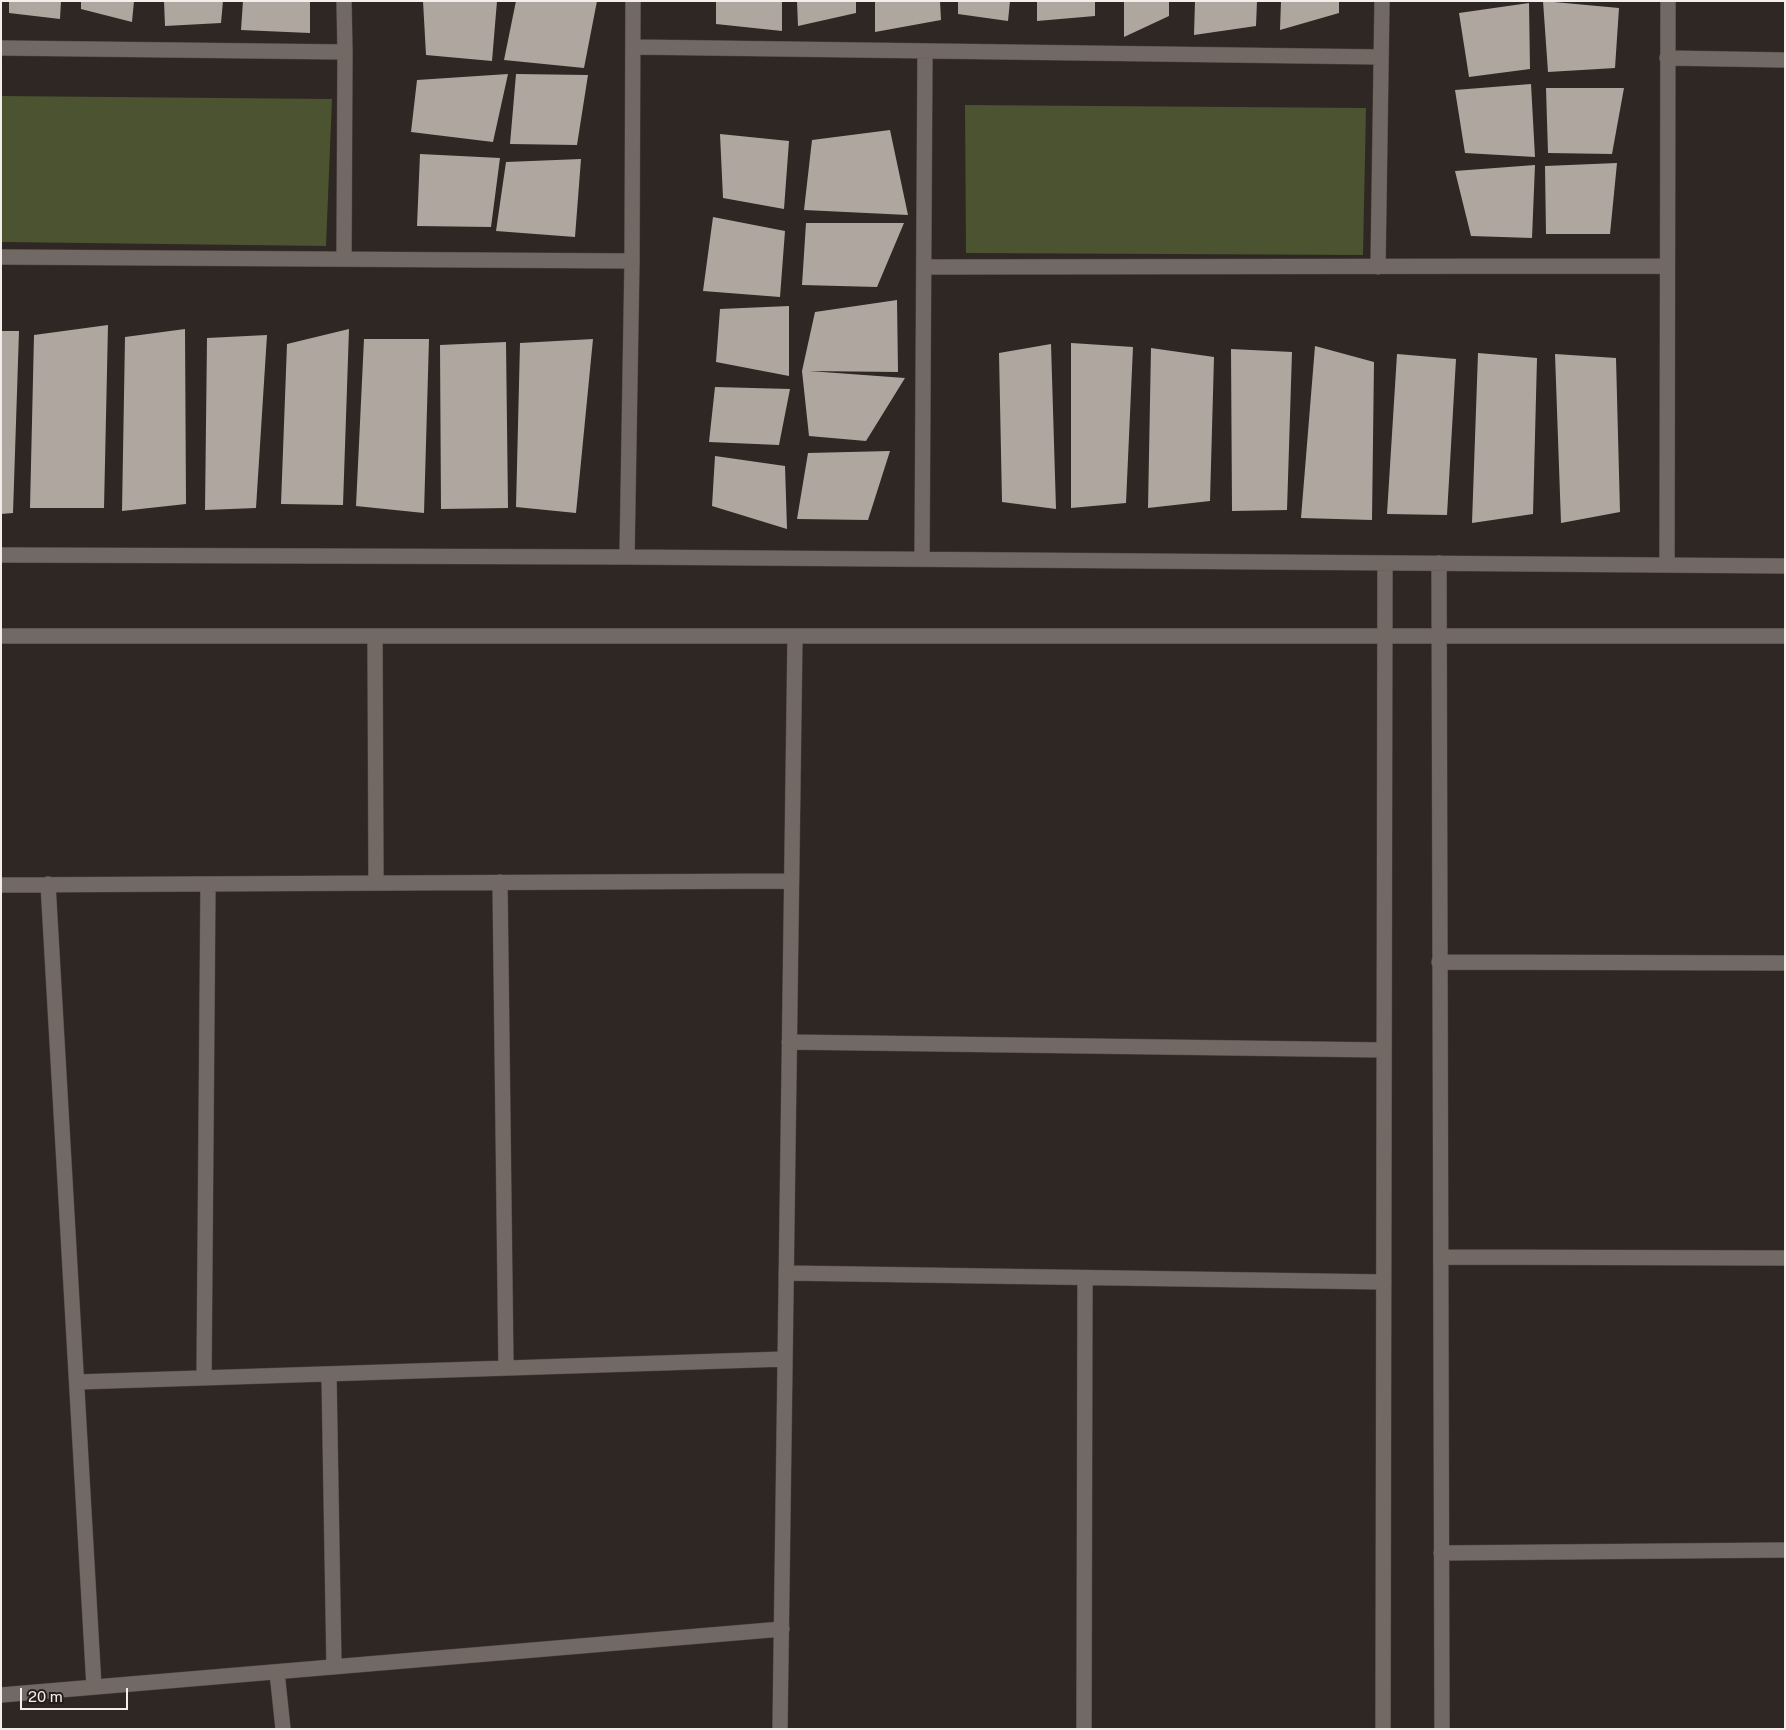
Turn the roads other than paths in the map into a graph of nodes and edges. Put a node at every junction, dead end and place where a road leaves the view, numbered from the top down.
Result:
1 (344, 1) edge
2 (633, 1) edge
3 (1382, 1) edge
4 (1668, 1) edge
5 (634, 47) junction
6 (1, 48) edge
7 (925, 51) junction
8 (345, 52) junction
9 (1381, 57) junction
10 (1667, 58) junction
11 (1785, 60) edge
12 (1, 257) edge
13 (344, 259) junction
14 (632, 261) junction
15 (1667, 266) junction
16 (924, 267) junction
17 (1378, 267) junction
18 (1, 555) edge
19 (627, 557) junction
20 (922, 559) junction
21 (1385, 563) junction
22 (1439, 563) junction
23 (1667, 565) junction
24 (1785, 566) edge
25 (1, 636) edge
26 (375, 636) junction
27 (795, 636) junction
28 (1385, 636) junction
29 (1439, 636) junction
30 (1785, 636) edge
31 (791, 881) junction
32 (500, 882) junction
33 (376, 883) junction
34 (48, 884) junction
35 (208, 884) junction
36 (1, 885) edge
37 (1439, 962) junction
38 (1785, 963) edge
39 (789, 1042) junction
40 (1384, 1050) junction
41 (1440, 1257) junction
42 (1785, 1258) edge
43 (786, 1272) junction
44 (1085, 1278) junction
45 (1384, 1282) junction
46 (785, 1359) junction
47 (506, 1368) junction
48 (329, 1375) junction
49 (204, 1378) junction
50 (78, 1382) junction
51 (1785, 1550) edge
52 (1441, 1554) junction
53 (782, 1629) junction
54 (334, 1667) junction
55 (277, 1672) junction
56 (94, 1687) junction
57 (1, 1694) edge
58 (283, 1729) edge
59 (780, 1729) edge
60 (1084, 1729) edge
61 (1383, 1729) edge
62 (1442, 1729) edge

1 - 8 street
2 - 5 street
3 - 9 street
4 - 10 street
5 - 7 street
5 - 14 street
6 - 8 street
7 - 9 street
7 - 16 street
8 - 13 street
9 - 17 street
10 - 11 street
10 - 15 street
12 - 13 street
13 - 14 street
14 - 19 street
15 - 17 street
15 - 23 street
16 - 17 street
16 - 20 street
18 - 19 street
19 - 20 street
20 - 21 street
21 - 22 street
21 - 28 street
22 - 23 street
22 - 29 street
23 - 24 street
25 - 26 street
26 - 27 street
26 - 33 street
27 - 28 street
27 - 31 street
28 - 29 street
28 - 40 street
29 - 30 street
29 - 37 street
31 - 32 street
31 - 39 street
32 - 33 street
32 - 47 street
33 - 35 street
34 - 35 street
34 - 36 street
34 - 50 street
35 - 49 street
37 - 38 street
37 - 41 street
39 - 40 street
39 - 43 street
40 - 45 street
41 - 42 street
41 - 52 street
43 - 44 street
43 - 46 street
44 - 45 street
44 - 60 street
45 - 61 street
46 - 47 street
46 - 53 street
47 - 48 street
48 - 49 street
48 - 54 street
49 - 50 street
50 - 56 street
51 - 52 street
52 - 62 street
53 - 54 street
53 - 59 street
54 - 55 street
55 - 56 street
55 - 58 street
56 - 57 street

